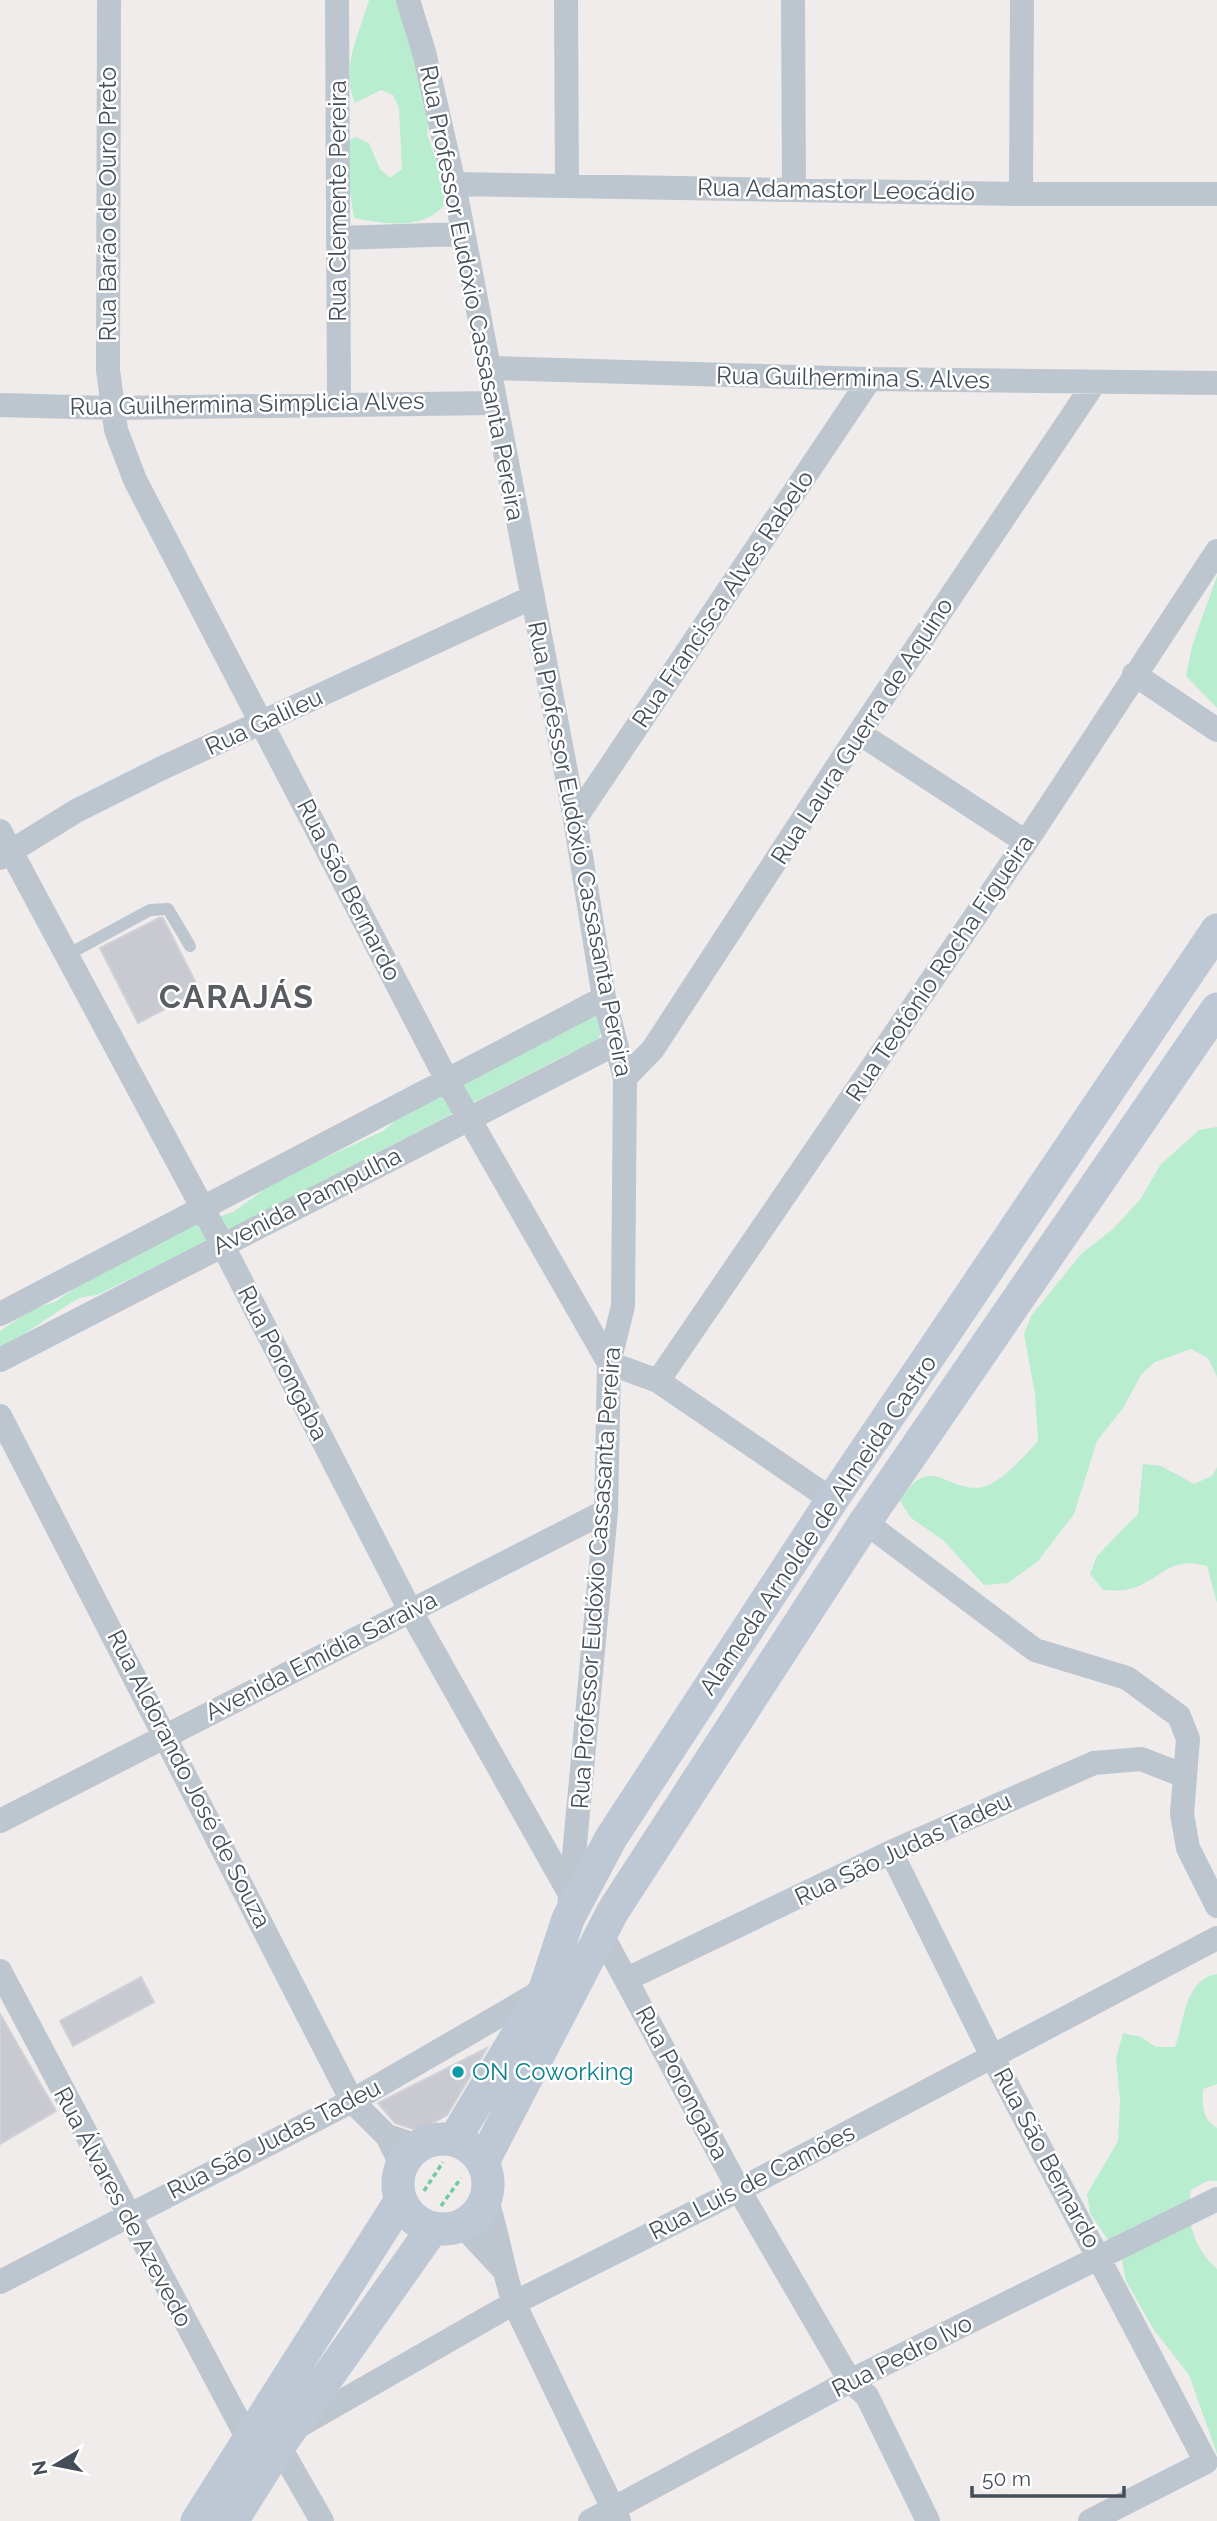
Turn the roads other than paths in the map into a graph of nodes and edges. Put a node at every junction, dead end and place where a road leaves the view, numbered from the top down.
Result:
1 (109, 0) edge
2 (337, 0) edge
3 (408, 0) edge
4 (566, 0) edge
5 (793, 0) edge
6 (1021, 0) edge
7 (454, 184) junction
8 (567, 184) junction
9 (794, 188) junction
10 (1021, 194) junction
11 (1217, 194) edge
12 (462, 234) junction
13 (338, 239) junction
14 (489, 368) junction
15 (870, 379) junction
16 (1095, 382) junction
17 (1217, 383) edge
18 (339, 402) junction
19 (494, 402) junction
20 (0, 405) edge
21 (111, 408) junction
22 (1217, 551) edge
23 (533, 597) junction
24 (1134, 674) junction
25 (264, 723) junction
26 (1217, 730) edge
27 (859, 733) junction
28 (575, 818) junction
29 (1026, 842) junction
30 (4, 847) edge
31 (1217, 930) edge
32 (190, 946) dead end
33 (67, 955) junction
34 (604, 998) junction
35 (1217, 1009) edge
36 (615, 1044) junction
37 (625, 1077) junction
38 (448, 1082) junction
39 (467, 1119) junction
40 (203, 1209) junction
41 (222, 1244) junction
42 (965, 1304) junction
43 (0, 1314) edge
44 (1000, 1327) junction
45 (0, 1360) edge
46 (609, 1363) junction
47 (658, 1381) junction
48 (0, 1416) edge
49 (832, 1500) junction
50 (606, 1511) junction
51 (865, 1522) junction
52 (410, 1610) junction
53 (165, 1735) junction
54 (1185, 1776) junction
55 (0, 1821) edge
56 (891, 1852) junction
57 (569, 1906) junction
58 (1217, 1906) edge
59 (602, 1935) junction
60 (1217, 1938) edge
61 (0, 1971) edge
62 (627, 1979) junction
63 (545, 1989) junction
64 (993, 2058) junction
65 (352, 2101) junction
66 (454, 2140) junction
67 (402, 2149) junction
68 (483, 2162) junction
69 (739, 2190) junction
70 (486, 2198) junction
71 (1217, 2199) edge
72 (401, 2200) junction
73 (129, 2214) junction
74 (448, 2227) junction
75 (1100, 2257) junction
76 (502, 2268) junction
77 (0, 2282) edge
78 (514, 2303) junction
79 (850, 2381) junction
80 (273, 2439) junction
81 (616, 2515) edge
82 (197, 2521) edge
83 (232, 2521) edge
84 (322, 2521) edge
85 (590, 2521) edge
86 (928, 2521) edge
87 (1090, 2521) edge

1 - 21 street, Rua Barão de Ouro Preto
2 - 13 street, Rua Clemente Pereira
3 - 7 street, Rua Professor Eudóxio Cassasanta Pereira
4 - 8 street
5 - 9 street
6 - 10 street
7 - 8 street, Rua Adamastor Leocádio
7 - 12 street, Rua Professor Eudóxio Cassasanta Pereira
8 - 9 street, Rua Adamastor Leocádio
9 - 10 street, Rua Adamastor Leocádio
10 - 11 street, Rua Adamastor Leocádio
12 - 13 street
12 - 14 street, Rua Professor Eudóxio Cassasanta Pereira
13 - 18 street, Rua Clemente Pereira
14 - 15 street, Rua Guilhermina S. Alves
14 - 19 street, Rua Professor Eudóxio Cassasanta Pereira
15 - 16 street, Rua Guilhermina S. Alves
15 - 28 street, Rua Francisca Alves Rabelo
16 - 17 street, Rua Guilhermina S. Alves
16 - 27 street, Rua Laura Guerra de Aquino
18 - 19 street, Rua Guilhermina Simplicia Alves
18 - 21 street, Rua Guilhermina Simplicia Alves
19 - 23 street, Rua Professor Eudóxio Cassasanta Pereira
20 - 21 street, Rua Guilhermina Simplicia Alves
21 - 25 street, Rua São Bernardo
22 - 24 street, Rua Teotônio Rocha Figueira
23 - 25 street, Rua Galileu
23 - 28 street, Rua Professor Eudóxio Cassasanta Pereira
24 - 26 street
24 - 29 street, Rua Teotônio Rocha Figueira
25 - 30 street, Rua Galileu
25 - 38 street, Rua São Bernardo
27 - 29 street
27 - 37 street, Rua Laura Guerra de Aquino
28 - 34 street, Rua Professor Eudóxio Cassasanta Pereira
29 - 47 street, Rua Teotônio Rocha Figueira
30 - 33 street, Rua Porongaba
31 - 42 main road, Alameda Arnolde de Almeida Castro
32 - 33 lane
33 - 40 street, Rua Porongaba
34 - 36 street, Rua Professor Eudóxio Cassasanta Pereira
34 - 38 street, Avenida Pampulha
35 - 44 main road, Alameda Arnolde de Almeida Castro
36 - 37 street, Rua Professor Eudóxio Cassasanta Pereira
36 - 39 street, Avenida Pampulha
37 - 46 street, Rua Professor Eudóxio Cassasanta Pereira
38 - 39 street, Rua São Bernardo
38 - 40 street, Avenida Pampulha
39 - 41 street, Avenida Pampulha
39 - 46 street, Rua São Bernardo
40 - 41 street, Rua Porongaba
40 - 43 street, Avenida Pampulha
41 - 45 street, Avenida Pampulha
41 - 52 street, Rua Porongaba
42 - 44 main road
42 - 49 main road, Alameda Arnolde de Almeida Castro
44 - 51 main road, Alameda Arnolde de Almeida Castro
46 - 47 street
46 - 50 street, Rua Professor Eudóxio Cassasanta Pereira
47 - 49 street
48 - 53 street, Rua Aldorando José de Souza
49 - 57 main road, Alameda Arnolde de Almeida Castro
50 - 52 street, Avenida Emídia Saraiva
50 - 57 street, Rua Professor Eudóxio Cassasanta Pereira
51 - 54 street
51 - 59 main road, Alameda Arnolde de Almeida Castro
52 - 53 street, Avenida Emídia Saraiva
52 - 57 street, Rua Porongaba
53 - 55 street, Avenida Emídia Saraiva
53 - 65 street, Rua Aldorando José de Souza
54 - 56 street, Rua São Judas Tadeu
54 - 58 street
56 - 62 street, Rua São Judas Tadeu
56 - 64 street, Rua São Bernardo
57 - 63 main road, Alameda Arnolde de Almeida Castro
59 - 62 street, Rua Porongaba
59 - 68 main road, Alameda Arnolde de Almeida Castro
60 - 64 street, Rua Luis de Camões
61 - 73 street, Rua Álvares de Azevedo
62 - 69 street, Rua Porongaba
63 - 65 street, Rua São Judas Tadeu
63 - 66 main road, Alameda Arnolde de Almeida Castro
64 - 69 street, Rua Luis de Camões
64 - 75 street, Rua São Bernardo
65 - 67 street, Rua Aldorando José de Souza
65 - 73 street, Rua São Judas Tadeu
66 - 67 main road
66 - 68 main road
67 - 72 main road
68 - 70 main road
69 - 78 street, Rua Luis de Camões
69 - 79 street, Rua Porongaba
70 - 74 main road
70 - 76 street
71 - 75 street, Rua Pedro Ivo
72 - 74 main road
72 - 80 main road
73 - 77 street, Rua São Judas Tadeu
73 - 80 street, Rua Álvares de Azevedo
74 - 76 street
74 - 80 main road
75 - 79 street, Rua Pedro Ivo
75 - 87 street, Rua São Bernardo
76 - 78 street
78 - 80 street, Rua Luis de Camões
78 - 81 street
79 - 81 street, Rua Pedro Ivo
79 - 86 street, Rua Porongaba
80 - 82 main road
80 - 83 main road
80 - 84 street, Rua Álvares de Azevedo
81 - 85 street, Rua Pedro Ivo

